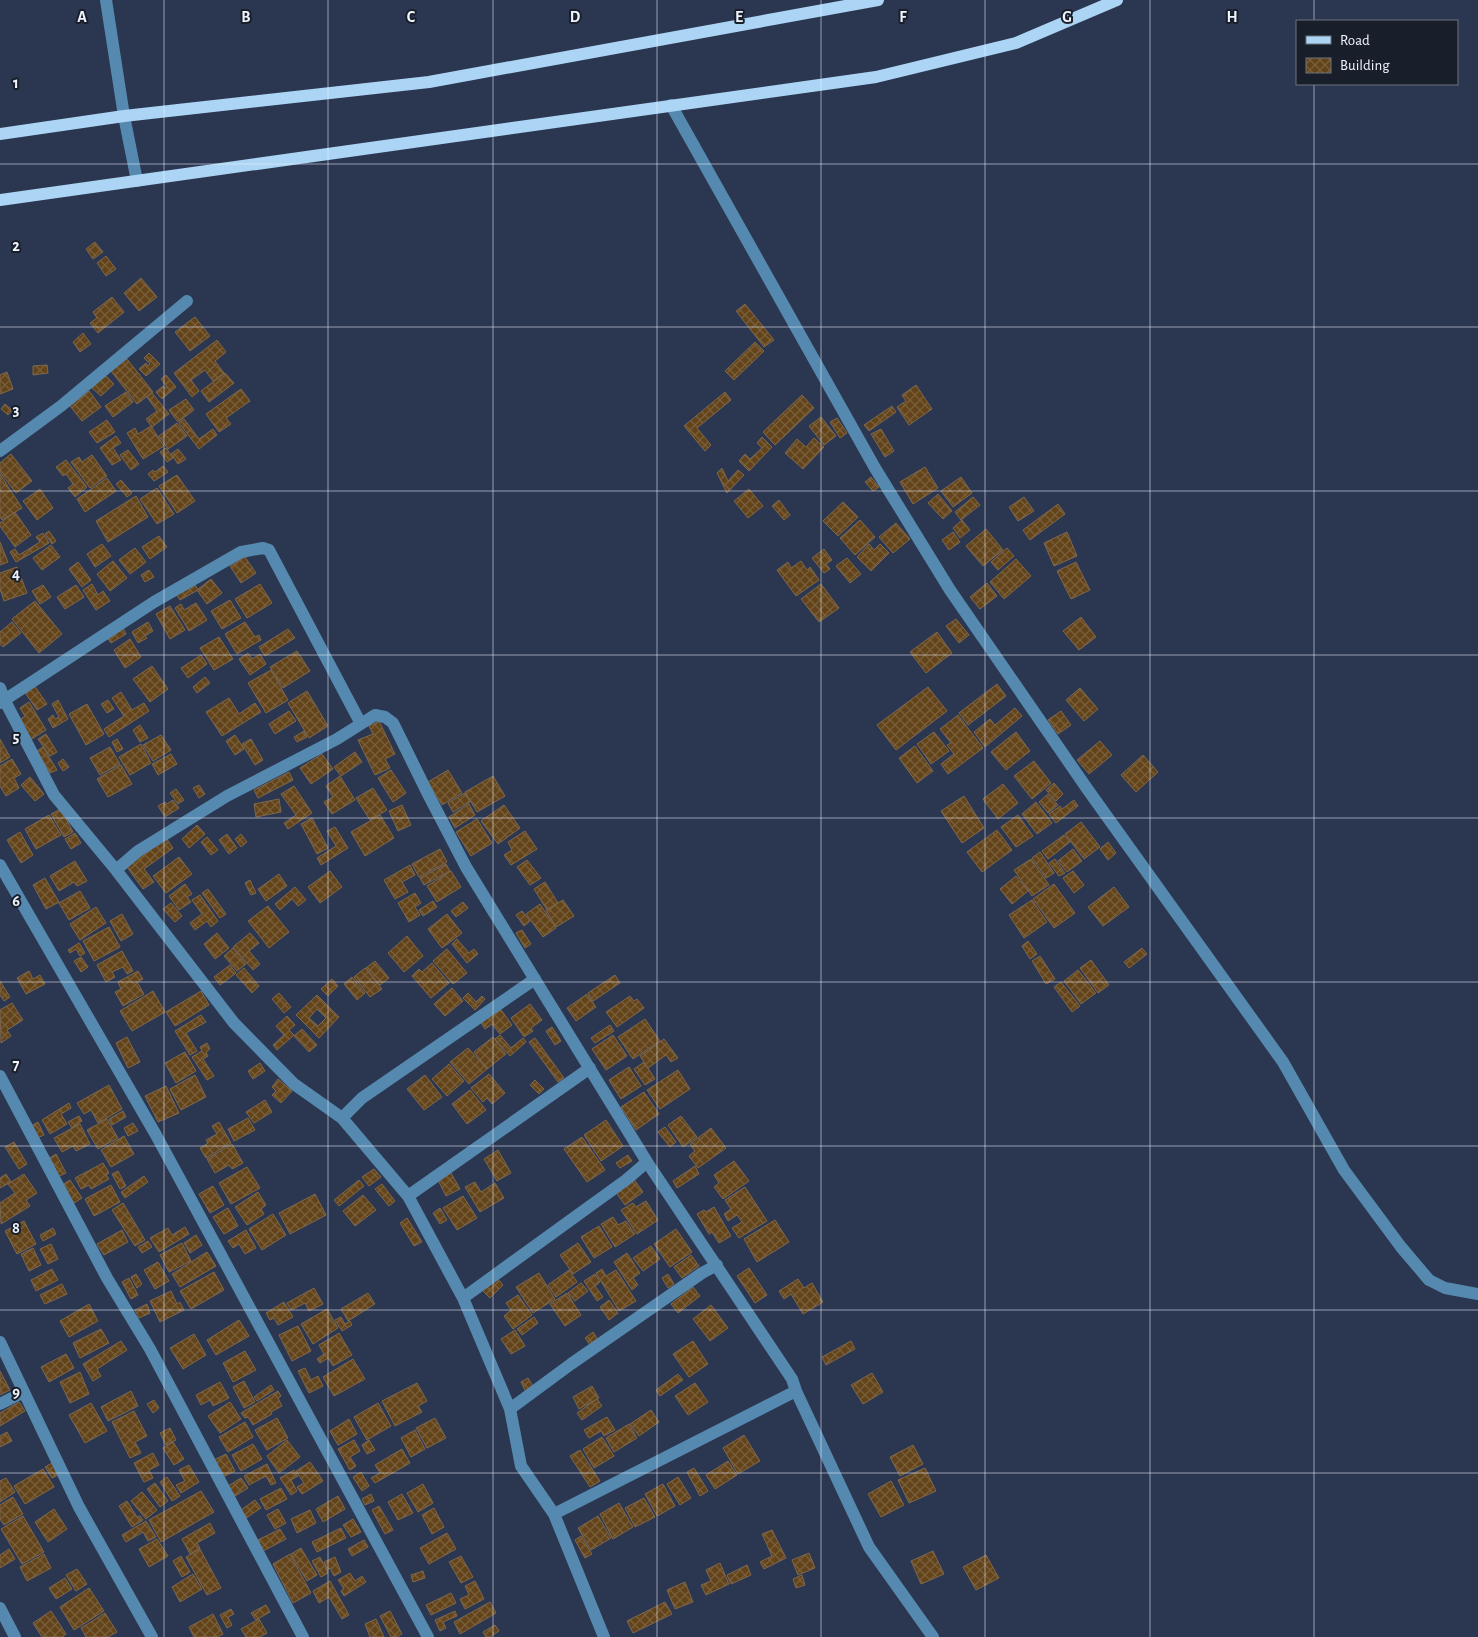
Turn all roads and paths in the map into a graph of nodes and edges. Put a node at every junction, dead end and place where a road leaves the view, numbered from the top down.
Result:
1 (106, 0) edge
2 (878, 0) edge
3 (1117, 0) edge
4 (671, 105) junction
5 (124, 116) junction
6 (0, 134) edge
7 (138, 181) junction
8 (0, 200) edge
9 (188, 301) dead end
10 (0, 451) edge
11 (0, 688) edge
12 (2, 702) edge
13 (360, 724) junction
14 (0, 865) edge
15 (116, 870) junction
16 (535, 979) junction
17 (590, 1068) junction
18 (1, 1079) edge
19 (342, 1118) junction
20 (648, 1162) junction
21 (408, 1196) junction
22 (717, 1265) junction
23 (1478, 1294) edge
24 (463, 1298) junction
25 (0, 1342) edge
26 (796, 1391) junction
27 (24, 1392) junction
28 (0, 1404) edge
29 (510, 1410) junction
30 (554, 1514) junction
31 (0, 1608) edge
32 (15, 1637) edge
33 (152, 1637) edge
34 (302, 1637) edge
35 (428, 1637) edge
36 (604, 1637) edge
37 (933, 1637) edge

1 - 5 street
2 - 5 main road
3 - 4 main road
4 - 7 main road
4 - 23 street
5 - 6 main road
5 - 7 street
7 - 8 main road
9 - 10 street
11 - 12 street
12 - 13 street
12 - 15 street
13 - 15 street
13 - 16 street
14 - 35 street
15 - 19 street
16 - 17 street
16 - 19 street
17 - 20 street
17 - 21 street
18 - 34 street
19 - 21 street
20 - 22 street
20 - 24 street
21 - 24 street
22 - 26 street
22 - 29 street
24 - 29 street
25 - 27 street
26 - 30 street
26 - 37 street
27 - 28 street
27 - 33 street
29 - 30 street
30 - 36 street
31 - 32 street

